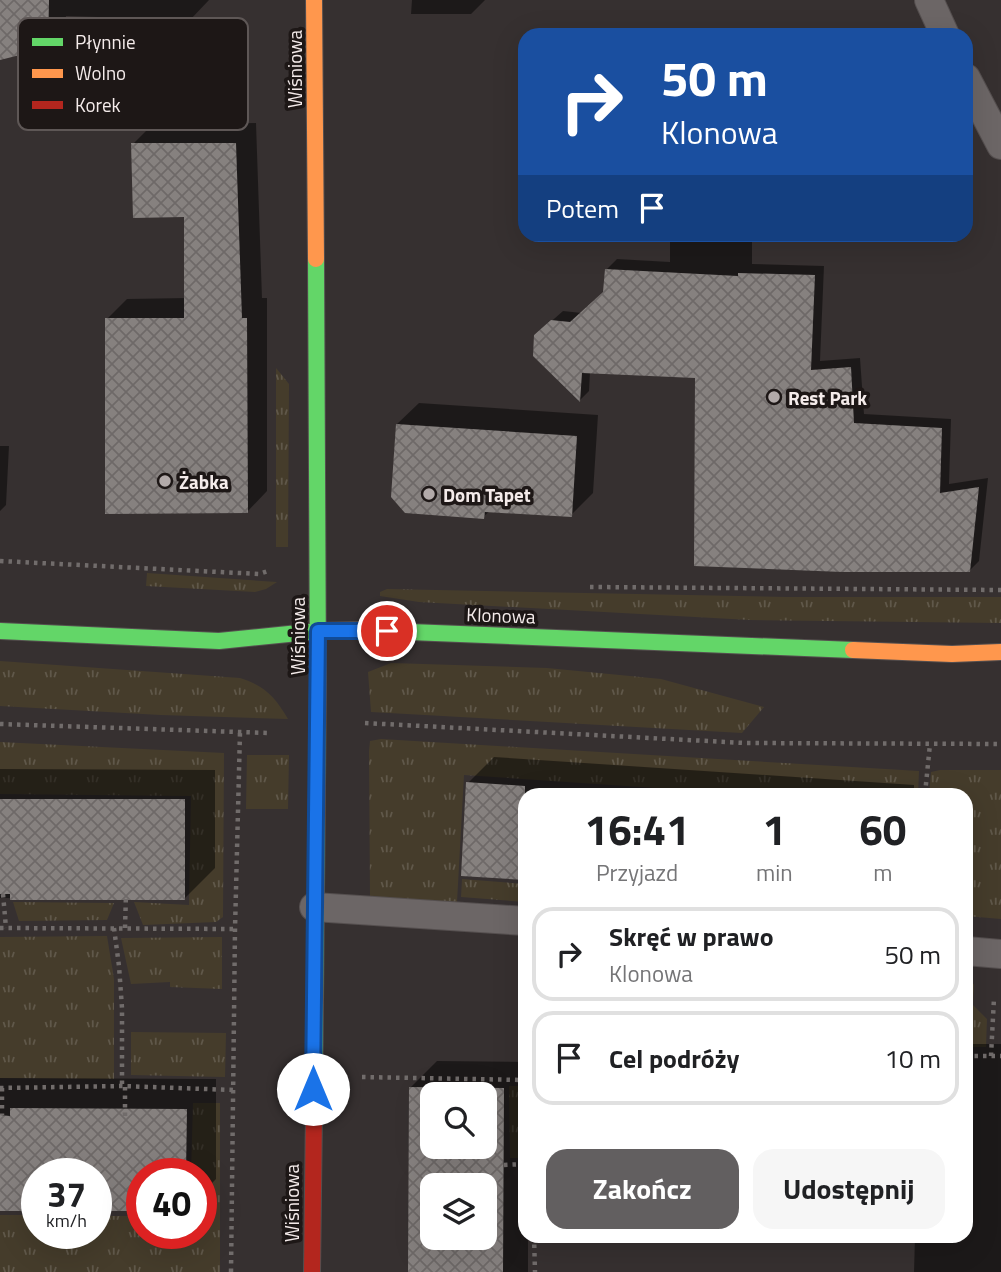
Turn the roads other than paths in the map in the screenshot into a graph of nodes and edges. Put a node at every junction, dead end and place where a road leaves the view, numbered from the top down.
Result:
1 (314, 0) edge
2 (929, 0) edge
3 (942, 28) edge
4 (973, 91) edge
5 (1001, 145) edge
6 (0, 631) edge
7 (318, 631) junction
8 (1001, 653) edge
9 (314, 907) junction
10 (518, 921) edge
11 (973, 952) edge
12 (1001, 954) edge
13 (312, 1272) edge

1 - 7 street, Wiśniowa
2 - 3 lane
4 - 5 lane
6 - 7 street, Klonowa
7 - 8 street, Klonowa
7 - 9 street, Wiśniowa
9 - 10 lane
9 - 13 street, Wiśniowa
11 - 12 lane

